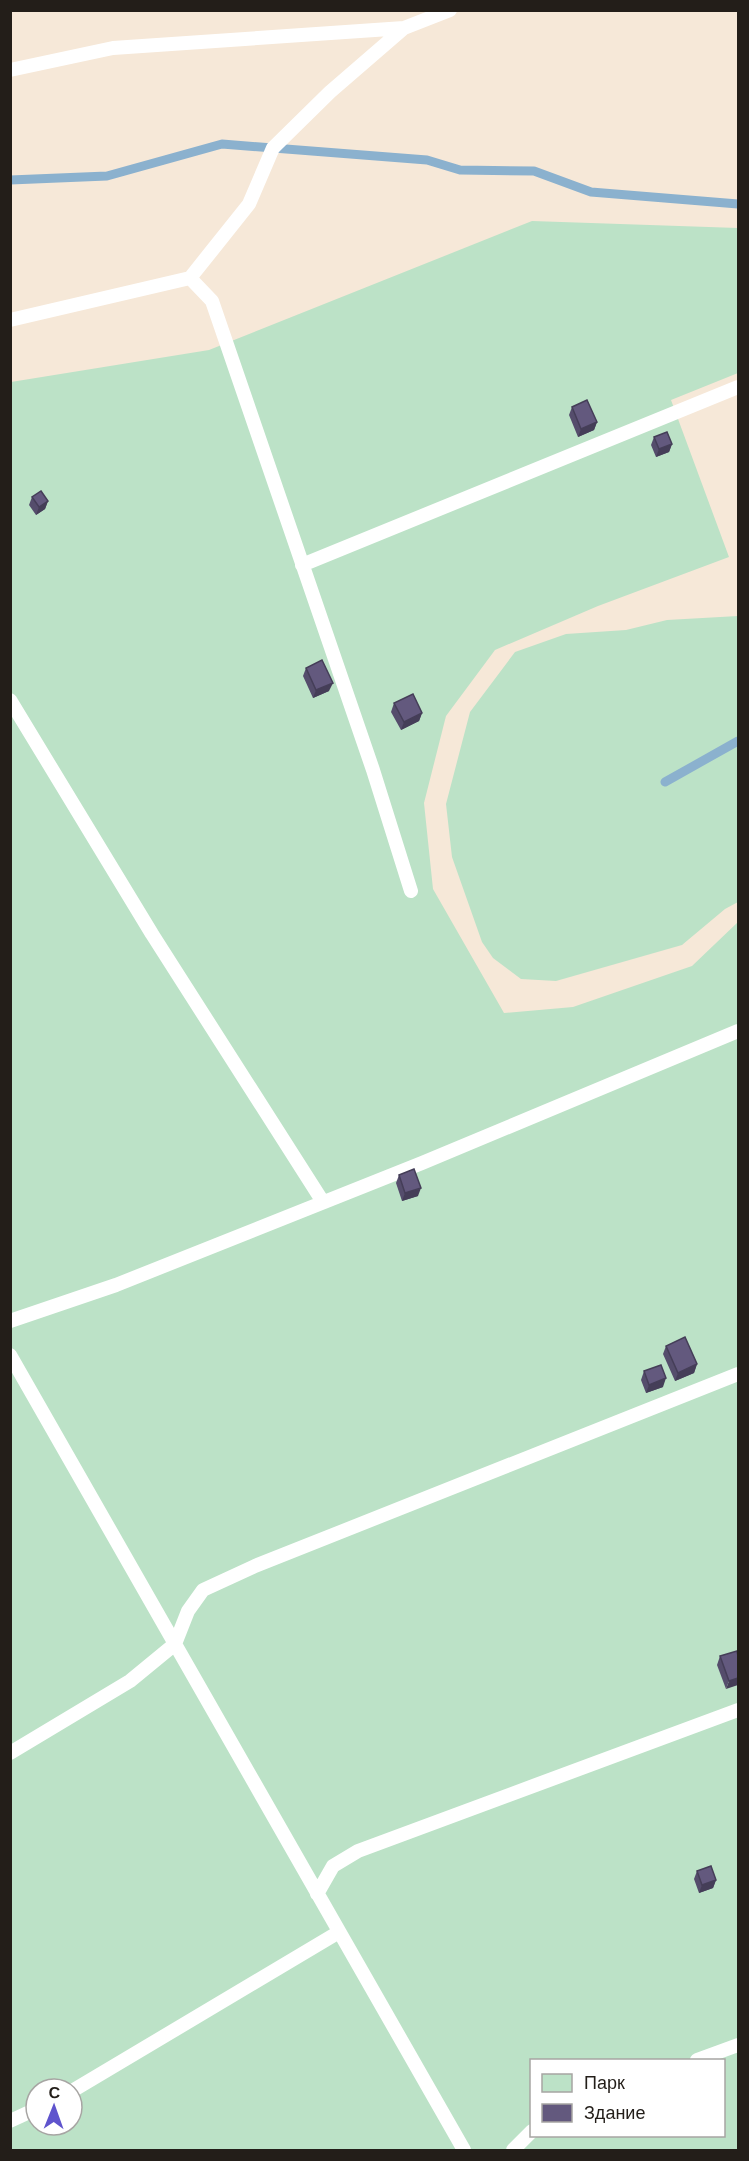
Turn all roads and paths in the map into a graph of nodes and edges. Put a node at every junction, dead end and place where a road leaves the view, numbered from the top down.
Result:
1 (450, 10) edge
2 (404, 28) junction
3 (10, 70) edge
4 (190, 278) junction
5 (10, 320) edge
6 (738, 387) edge
7 (302, 565) junction
8 (10, 700) edge
9 (411, 891) dead end
10 (738, 1031) edge
11 (323, 1202) junction
12 (10, 1321) edge
13 (10, 1355) edge
14 (738, 1374) edge
15 (175, 1644) junction
16 (738, 1710) edge
17 (10, 1753) edge
18 (317, 1894) junction
19 (339, 1932) junction
20 (738, 2045) edge
21 (703, 2059) edge
22 (84, 2084) edge
23 (24, 2115) edge
24 (10, 2121) edge
25 (530, 2132) edge
26 (464, 2151) edge
27 (513, 2151) edge

1 - 2 lane
2 - 3 lane
2 - 4 lane
4 - 5 lane
4 - 7 lane
6 - 7 lane
7 - 9 lane
8 - 11 lane
10 - 11 lane
11 - 12 lane
13 - 15 lane
14 - 15 lane
15 - 17 lane
15 - 18 lane
16 - 18 lane
18 - 19 lane
19 - 22 lane
19 - 26 lane
20 - 21 lane
23 - 24 lane
25 - 27 lane

